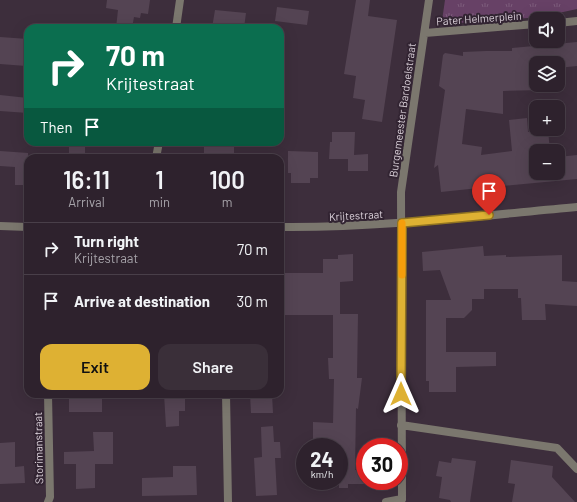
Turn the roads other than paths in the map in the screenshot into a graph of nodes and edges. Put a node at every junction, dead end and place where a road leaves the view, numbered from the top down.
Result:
1 (180, 0) edge
2 (429, 0) edge
3 (577, 21) edge
4 (565, 22) edge
5 (177, 24) edge
6 (529, 25) edge
7 (425, 33) junction
8 (577, 207) edge
9 (402, 223) junction
10 (0, 226) edge
11 (24, 227) edge
12 (284, 227) edge
13 (48, 398) edge
14 (226, 398) edge
15 (401, 425) junction
16 (577, 469) edge
17 (404, 501) edge
18 (48, 502) edge
19 (228, 502) edge
20 (386, 502) edge

1 - 5 street
2 - 7 street, Burgemeester Bardoelstraat
3 - 4 street
6 - 7 street, Pater Helmerplein
7 - 9 street, Burgemeester Bardoelstraat
8 - 9 street, Krijtestraat
9 - 12 street, Krijtestraat
9 - 15 street, Burgemeester Bardoelstraat
10 - 11 street
13 - 18 street, Storimanstraat
14 - 19 street
15 - 16 street
15 - 17 street, Burgemeester Bardoelstraat
17 - 20 street

